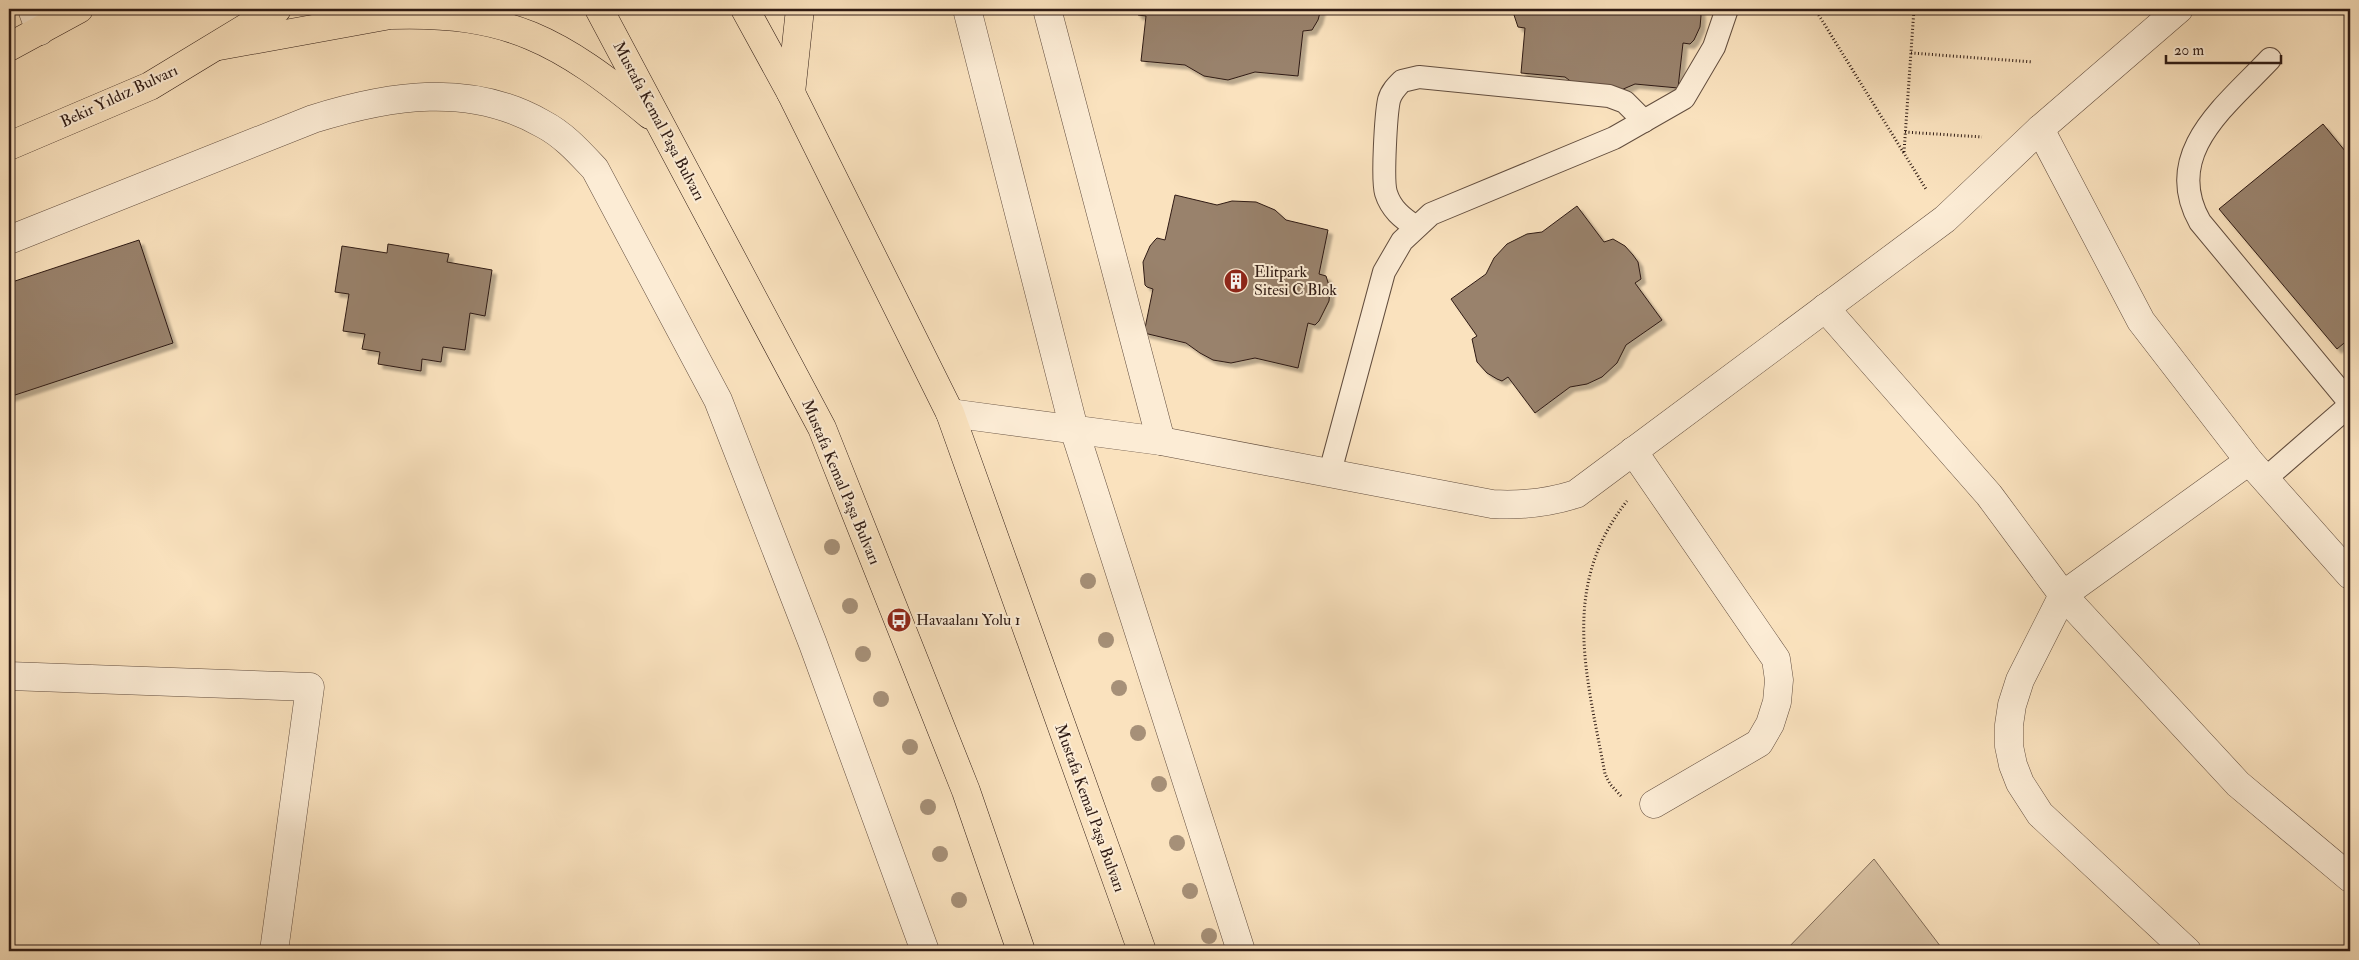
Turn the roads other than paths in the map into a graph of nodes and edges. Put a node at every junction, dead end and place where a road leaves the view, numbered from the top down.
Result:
1 (79, 9) edge
2 (277, 9) edge
3 (599, 9) edge
4 (745, 9) edge
5 (800, 9) edge
6 (967, 9) edge
7 (1047, 9) edge
8 (1726, 9) edge
9 (2179, 9) edge
10 (36, 20) edge
11 (219, 46) junction
12 (9, 47) edge
13 (2270, 59) dead end
14 (791, 93) junction
15 (1644, 121) junction
16 (659, 123) junction
17 (2040, 129) junction
18 (9, 146) edge
19 (1416, 226) junction
20 (9, 240) edge
21 (1825, 308) junction
22 (2350, 404) edge
23 (950, 413) junction
24 (1074, 429) junction
25 (1161, 441) junction
26 (1633, 451) junction
27 (2257, 470) junction
28 (1330, 472) junction
29 (2350, 575) edge
30 (2062, 595) junction
31 (9, 676) edge
32 (1654, 804) road end
33 (2350, 878) edge
34 (274, 951) edge
35 (925, 951) edge
36 (1022, 951) edge
37 (1142, 951) edge
38 (1241, 951) edge
39 (2186, 951) edge

1 - 10 main road
2 - 11 main road, Bekir Yıldız Bulvarı
3 - 16 main road, Mustafa Kemal Paşa Bulvarı
4 - 14 main road, Mustafa Kemal Paşa Bulvarı
5 - 14 main road
6 - 24 street
7 - 25 street
8 - 15 lane
9 - 17 street
10 - 12 main road
11 - 16 main road
11 - 18 main road, Bekir Yıldız Bulvarı
13 - 22 lane
14 - 23 main road, Mustafa Kemal Paşa Bulvarı
15 - 19 lane
15 - 19 lane
16 - 36 main road, Mustafa Kemal Paşa Bulvarı
17 - 21 street
17 - 27 street
19 - 28 lane
20 - 35 street
21 - 26 street
21 - 30 street
22 - 27 lane
23 - 24 street
23 - 37 main road, Mustafa Kemal Paşa Bulvarı
24 - 25 street
24 - 38 street
25 - 28 street
26 - 28 street
26 - 32 street
27 - 29 street
27 - 30 street
30 - 33 street
30 - 39 street
31 - 34 street

